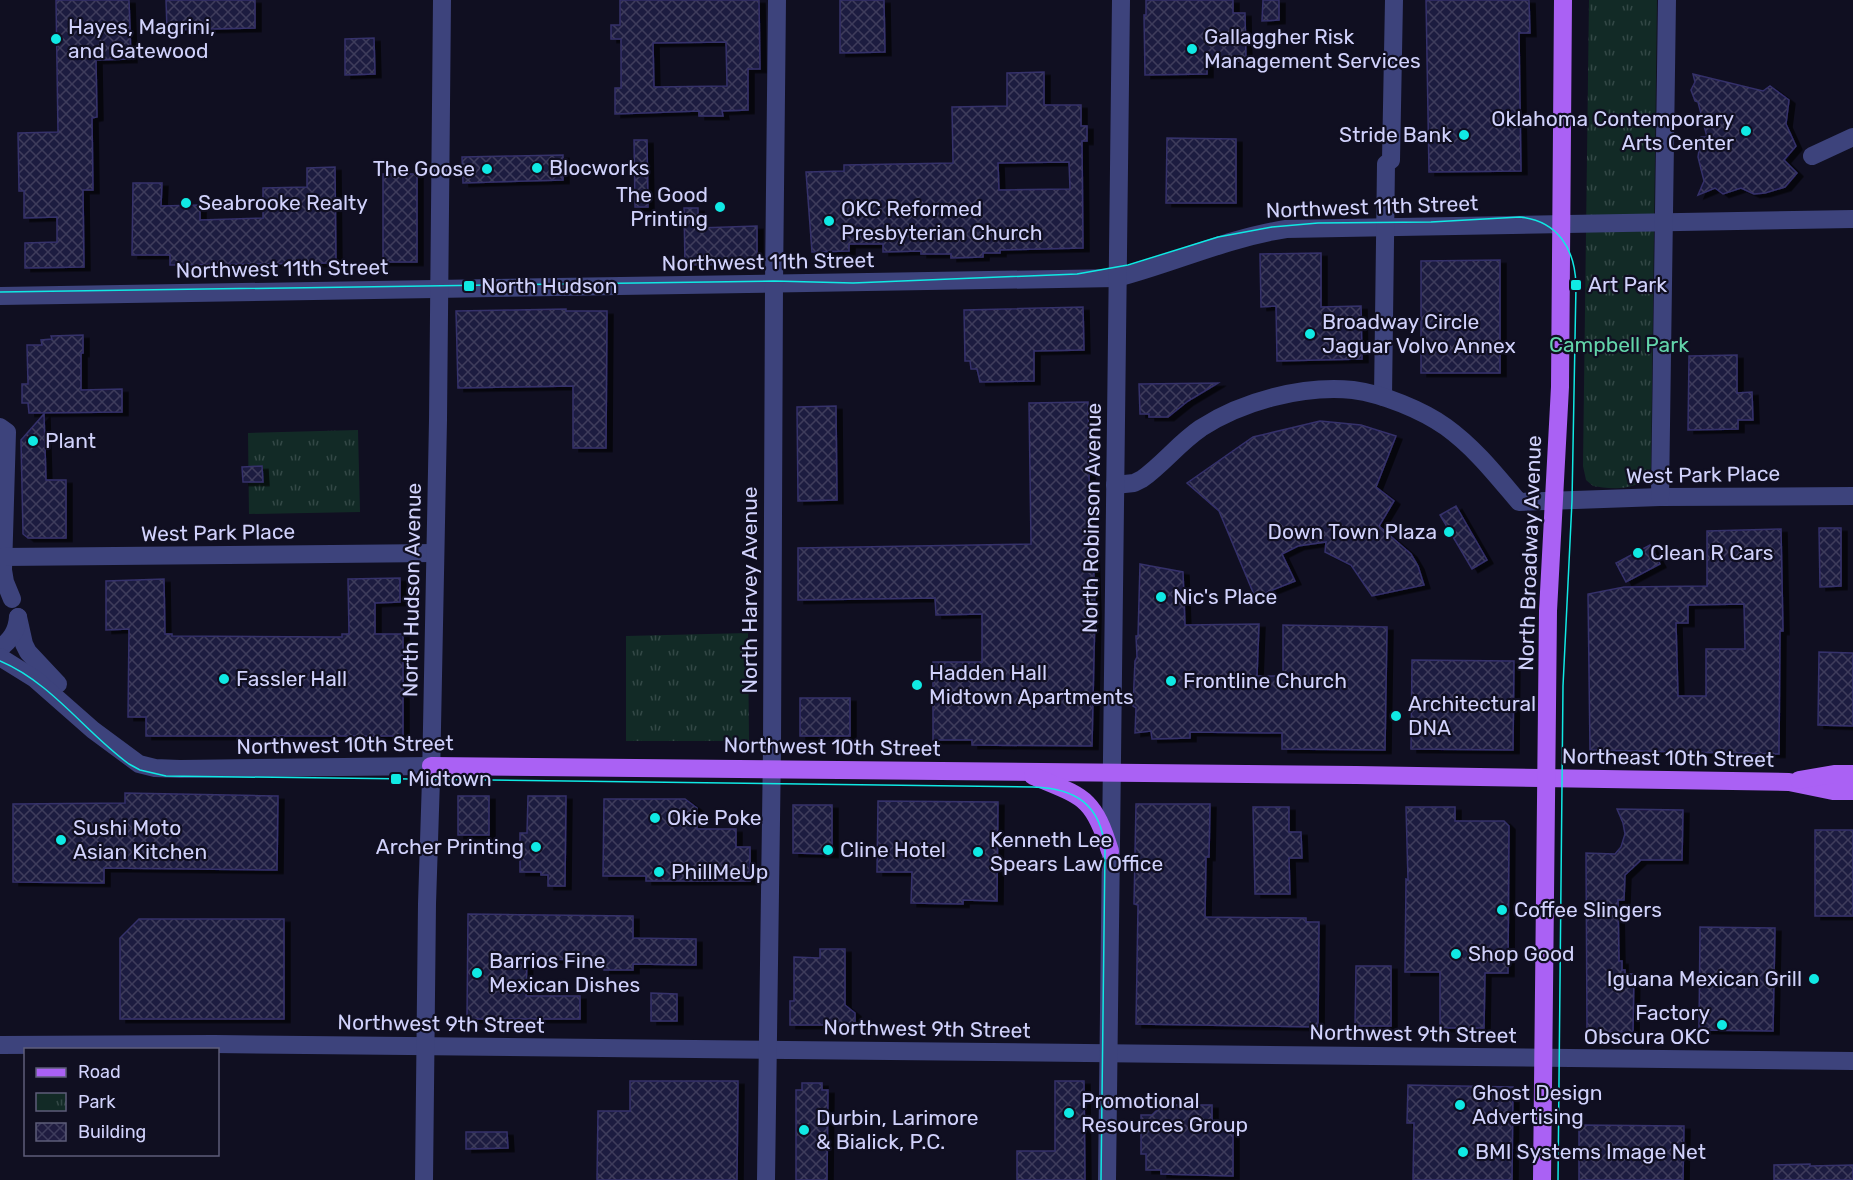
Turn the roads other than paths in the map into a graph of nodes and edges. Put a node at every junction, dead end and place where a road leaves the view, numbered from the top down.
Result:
1 (442, 0) edge
2 (777, 0) edge
3 (1120, 0) edge
4 (1394, 0) edge
5 (1563, 0) edge
6 (1666, 0) edge
7 (1853, 137) edge
8 (1812, 156) dead end
9 (1853, 219) edge
10 (1664, 222) junction
11 (1561, 225) junction
12 (1386, 227) junction
13 (1117, 278) junction
14 (774, 285) junction
15 (438, 289) junction
16 (0, 296) edge
17 (1383, 398) junction
18 (0, 427) edge
19 (1115, 485) junction
20 (1853, 496) edge
21 (1660, 497) junction
22 (1554, 502) junction
23 (435, 553) junction
24 (2, 557) junction
25 (6, 593) edge
26 (18, 617) junction
27 (0, 648) edge
28 (0, 657) edge
29 (120, 751) junction
30 (431, 766) junction
31 (771, 769) junction
32 (1023, 772) junction
33 (1112, 774) junction
34 (1853, 774) edge
35 (1547, 779) junction
36 (1789, 782) junction
37 (1853, 791) edge
38 (1110, 850) junction
39 (0, 1045) edge
40 (425, 1047) junction
41 (769, 1049) junction
42 (1108, 1053) junction
43 (1544, 1058) junction
44 (1853, 1061) edge
45 (424, 1180) edge
46 (766, 1180) edge
47 (1107, 1180) edge
48 (1542, 1180) edge

1 - 15 street, North Hudson Avenue
2 - 14 street, North Harvey Avenue
3 - 13 street, North Robinson Avenue
4 - 12 street
5 - 11 main road, North Broadway Avenue
6 - 10 street
7 - 8 street
9 - 10 street, Northwest 11th Street
10 - 11 street, Northwest 11th Street
10 - 21 street
11 - 12 street, Northwest 11th Street
11 - 22 main road, North Broadway Avenue
12 - 13 street, Northwest 11th Street
12 - 17 street
13 - 14 street, Northwest 11th Street
13 - 19 street, North Robinson Avenue
14 - 15 street, Northwest 11th Street
14 - 31 street, North Harvey Avenue
15 - 16 street, Northwest 11th Street
15 - 23 street, North Hudson Avenue
17 - 19 street, West Park Place
17 - 22 street, West Park Place
18 - 24 street, Northwest 10th Street
19 - 33 street, North Robinson Avenue
20 - 21 street, West Park Place
21 - 22 street, West Park Place
22 - 35 main road, North Broadway Avenue
23 - 24 street, West Park Place
23 - 30 street, North Hudson Avenue
24 - 25 street, Northwest 10th Street
25 - 26 street, Northwest 10th Street
26 - 27 street
26 - 29 street, Northwest 10th Street
28 - 29 street, Northwest 10th Street
29 - 30 street, Northwest 10th Street
30 - 31 main road, Northwest 10th Street
30 - 40 street, North Hudson Avenue
31 - 32 main road, Northwest 10th Street
31 - 41 street, North Harvey Avenue
32 - 33 main road, Northwest 10th Street
32 - 38 main road
33 - 35 main road, Northwest 10th Street
33 - 38 street, North Robinson Avenue
34 - 36 main road, Northeast 10th Street
35 - 36 main road, Northeast 10th Street
35 - 43 main road, North Broadway Avenue
36 - 37 main road, Northeast 10th Street
38 - 42 street, North Robinson Avenue
39 - 40 street, Northwest 9th Street
40 - 41 street, Northwest 9th Street
40 - 45 street, North Hudson Avenue
41 - 42 street, Northwest 9th Street
41 - 46 street, North Harvey Avenue
42 - 43 street, Northwest 9th Street
42 - 47 street, North Robinson Avenue
43 - 44 street, Northwest 9th Street
43 - 48 main road, North Broadway Avenue

